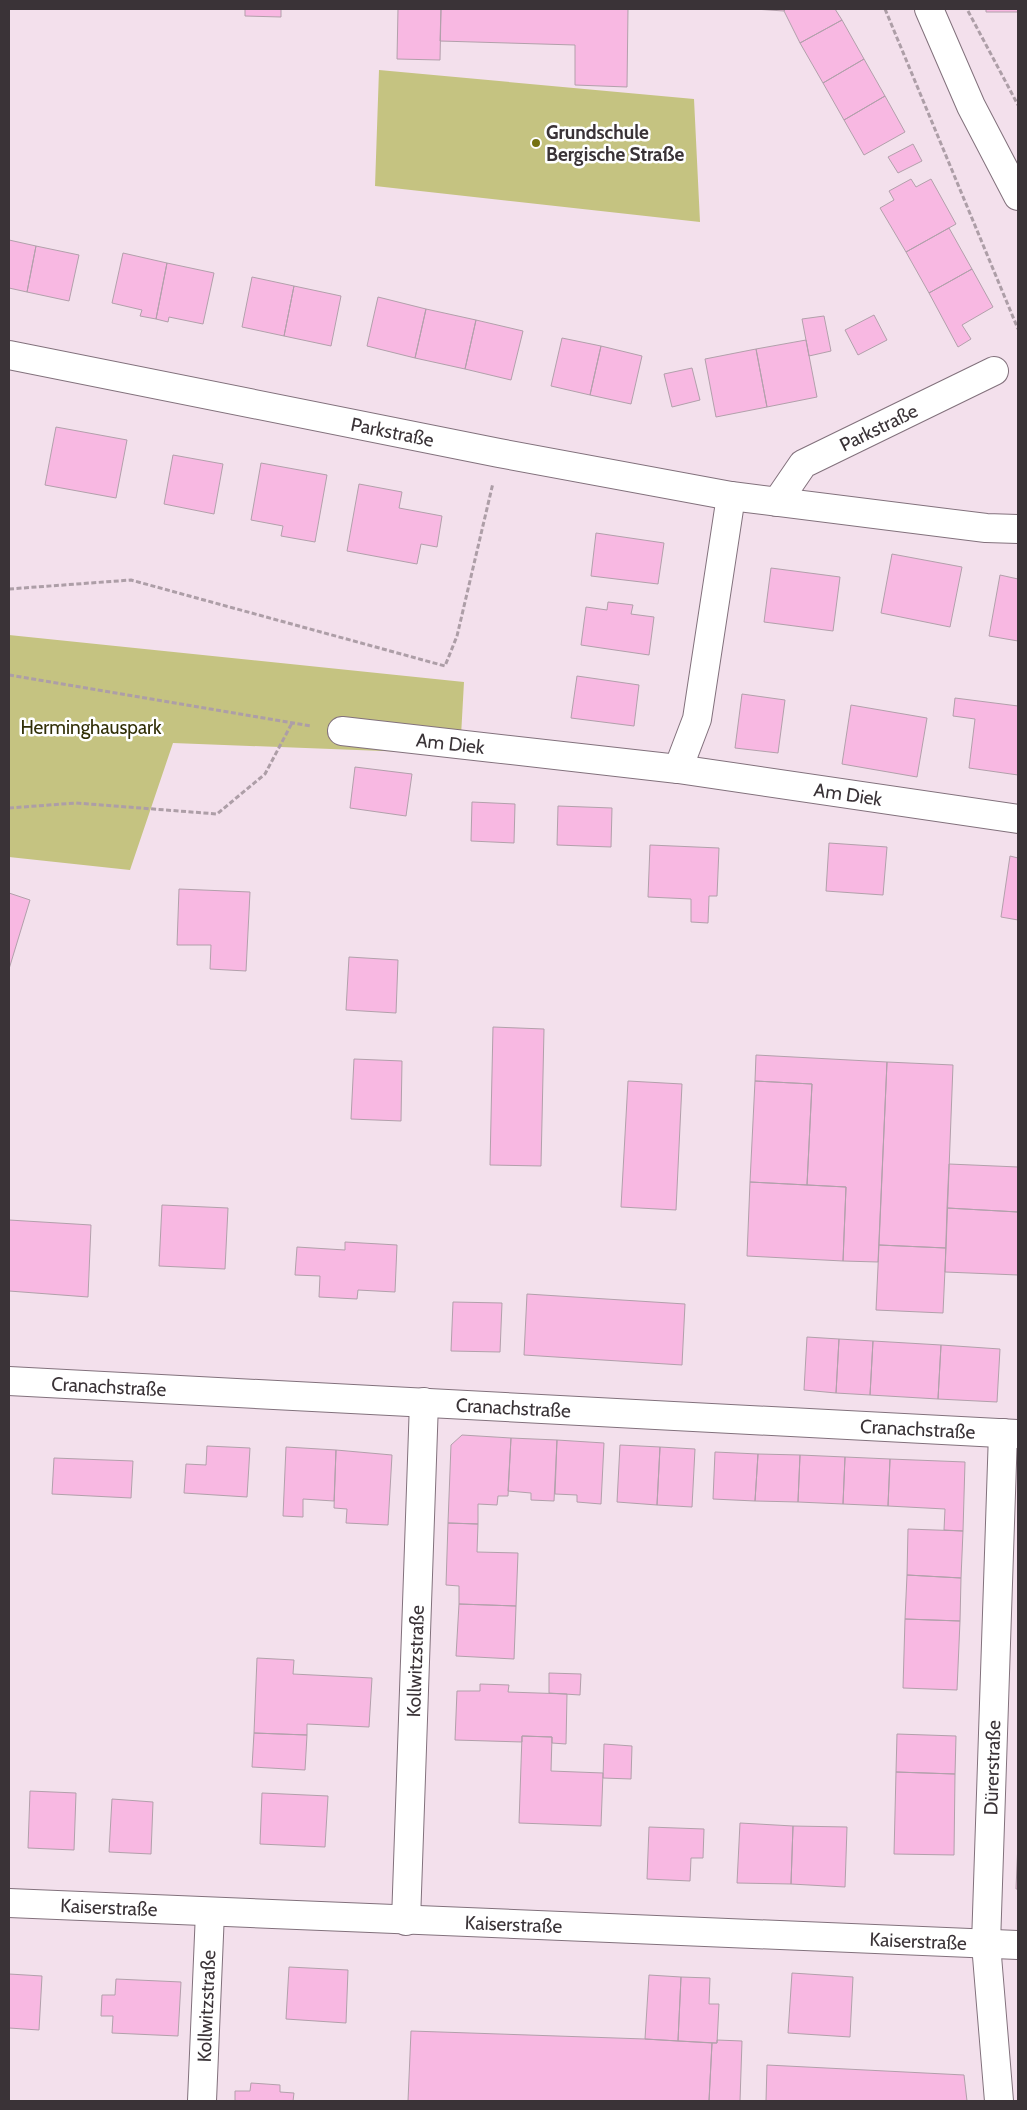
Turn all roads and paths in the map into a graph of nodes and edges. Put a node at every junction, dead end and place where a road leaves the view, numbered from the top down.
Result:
1 (885, 9) edge
2 (929, 9) edge
3 (966, 9) edge
4 (1018, 105) edge
5 (1018, 196) edge
6 (1018, 329) edge
7 (9, 355) edge
8 (994, 371) dead end
9 (499, 453) junction
10 (731, 496) junction
11 (777, 502) junction
12 (1018, 529) edge
13 (9, 589) edge
14 (9, 675) edge
15 (292, 723) junction
16 (342, 732) joint
17 (678, 769) junction
18 (9, 808) edge
19 (1018, 818) edge
20 (9, 1381) edge
21 (424, 1402) junction
22 (1010, 1434) edge
23 (9, 1903) edge
24 (210, 1912) junction
25 (406, 1921) junction
26 (986, 1944) junction
27 (1018, 1945) edge
28 (202, 2101) edge
29 (999, 2101) edge

1 - 6 path
2 - 5 street
3 - 4 path
7 - 9 street, Parkstraße
8 - 11 street, Parkstraße
9 - 10 street, Parkstraße
9 - 13 path
10 - 11 street, Parkstraße
10 - 17 street
11 - 12 street, Parkstraße
14 - 15 path
15 - 16 path
15 - 18 path
16 - 17 street, Am Diek
17 - 19 street, Am Diek
20 - 21 street, Cranachstraße
21 - 22 street, Cranachstraße
21 - 25 street, Kollwitzstraße
22 - 26 street, Dürerstraße
23 - 24 street, Kaiserstraße
24 - 25 street, Kaiserstraße
24 - 28 street, Kollwitzstraße
25 - 26 street, Kaiserstraße
26 - 27 street, Kaiserstraße
26 - 29 street, Dürerstraße

